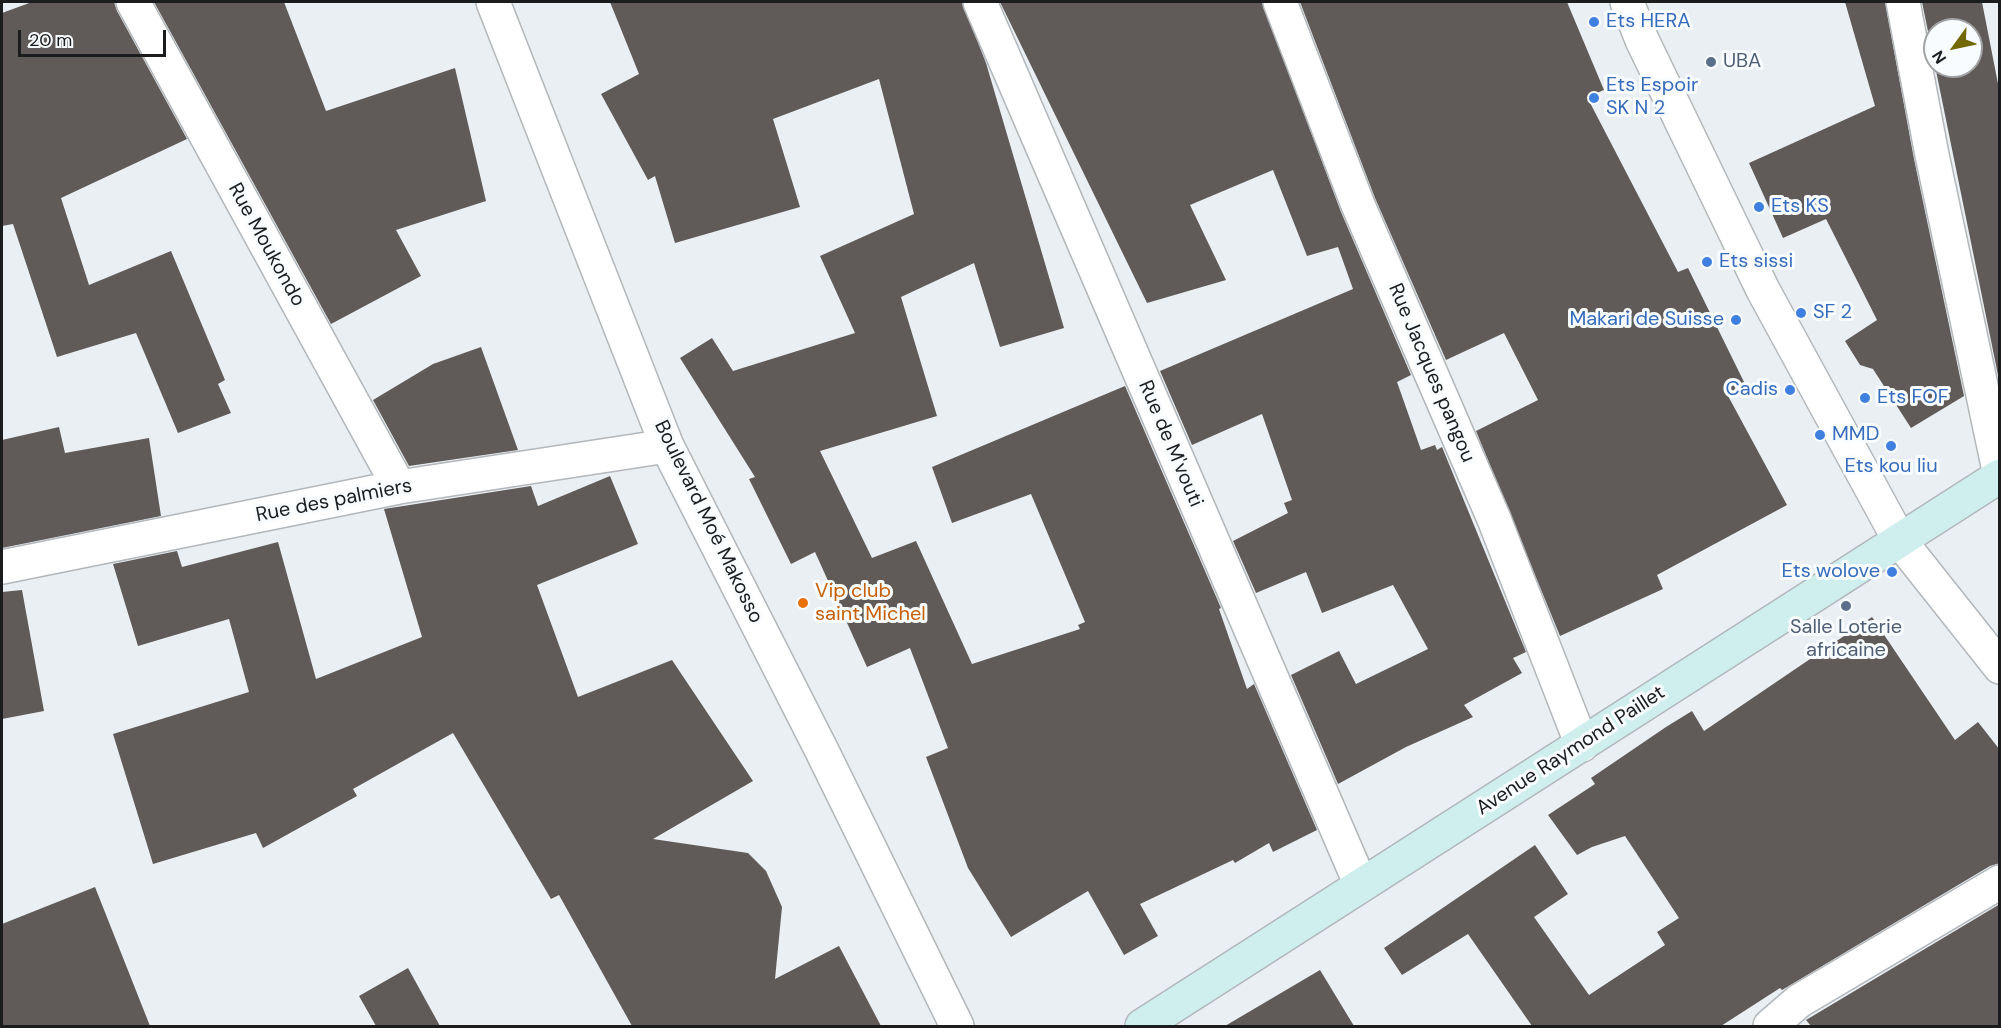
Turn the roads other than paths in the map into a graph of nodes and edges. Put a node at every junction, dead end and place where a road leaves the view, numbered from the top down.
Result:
1 (133, 2) edge
2 (493, 2) edge
3 (980, 2) edge
4 (1280, 2) edge
5 (1627, 2) edge
6 (1904, 2) edge
7 (668, 446) junction
8 (2000, 476) edge
9 (399, 487) junction
10 (1900, 541) junction
11 (2, 567) edge
12 (2000, 668) edge
13 (1582, 745) junction
14 (2000, 882) edge
15 (1361, 885) junction
16 (957, 1026) edge
17 (1143, 1026) edge
18 (1770, 1026) edge

1 - 9 street, Rue Moukondo
2 - 7 street, Boulevard Moé Makosso
3 - 15 street, Rue de M'vouti
4 - 13 street, Rue Jacques pangou
5 - 10 street
6 - 8 street
7 - 9 street, Rue des palmiers
7 - 16 street, Boulevard Moé Makosso
8 - 10 main road, Avenue Raymond Paillet
9 - 11 street, Rue des palmiers
10 - 12 street
10 - 13 main road, Avenue Raymond Paillet
13 - 15 main road, Avenue Raymond Paillet
14 - 18 street
15 - 17 main road, Avenue Raymond Paillet

